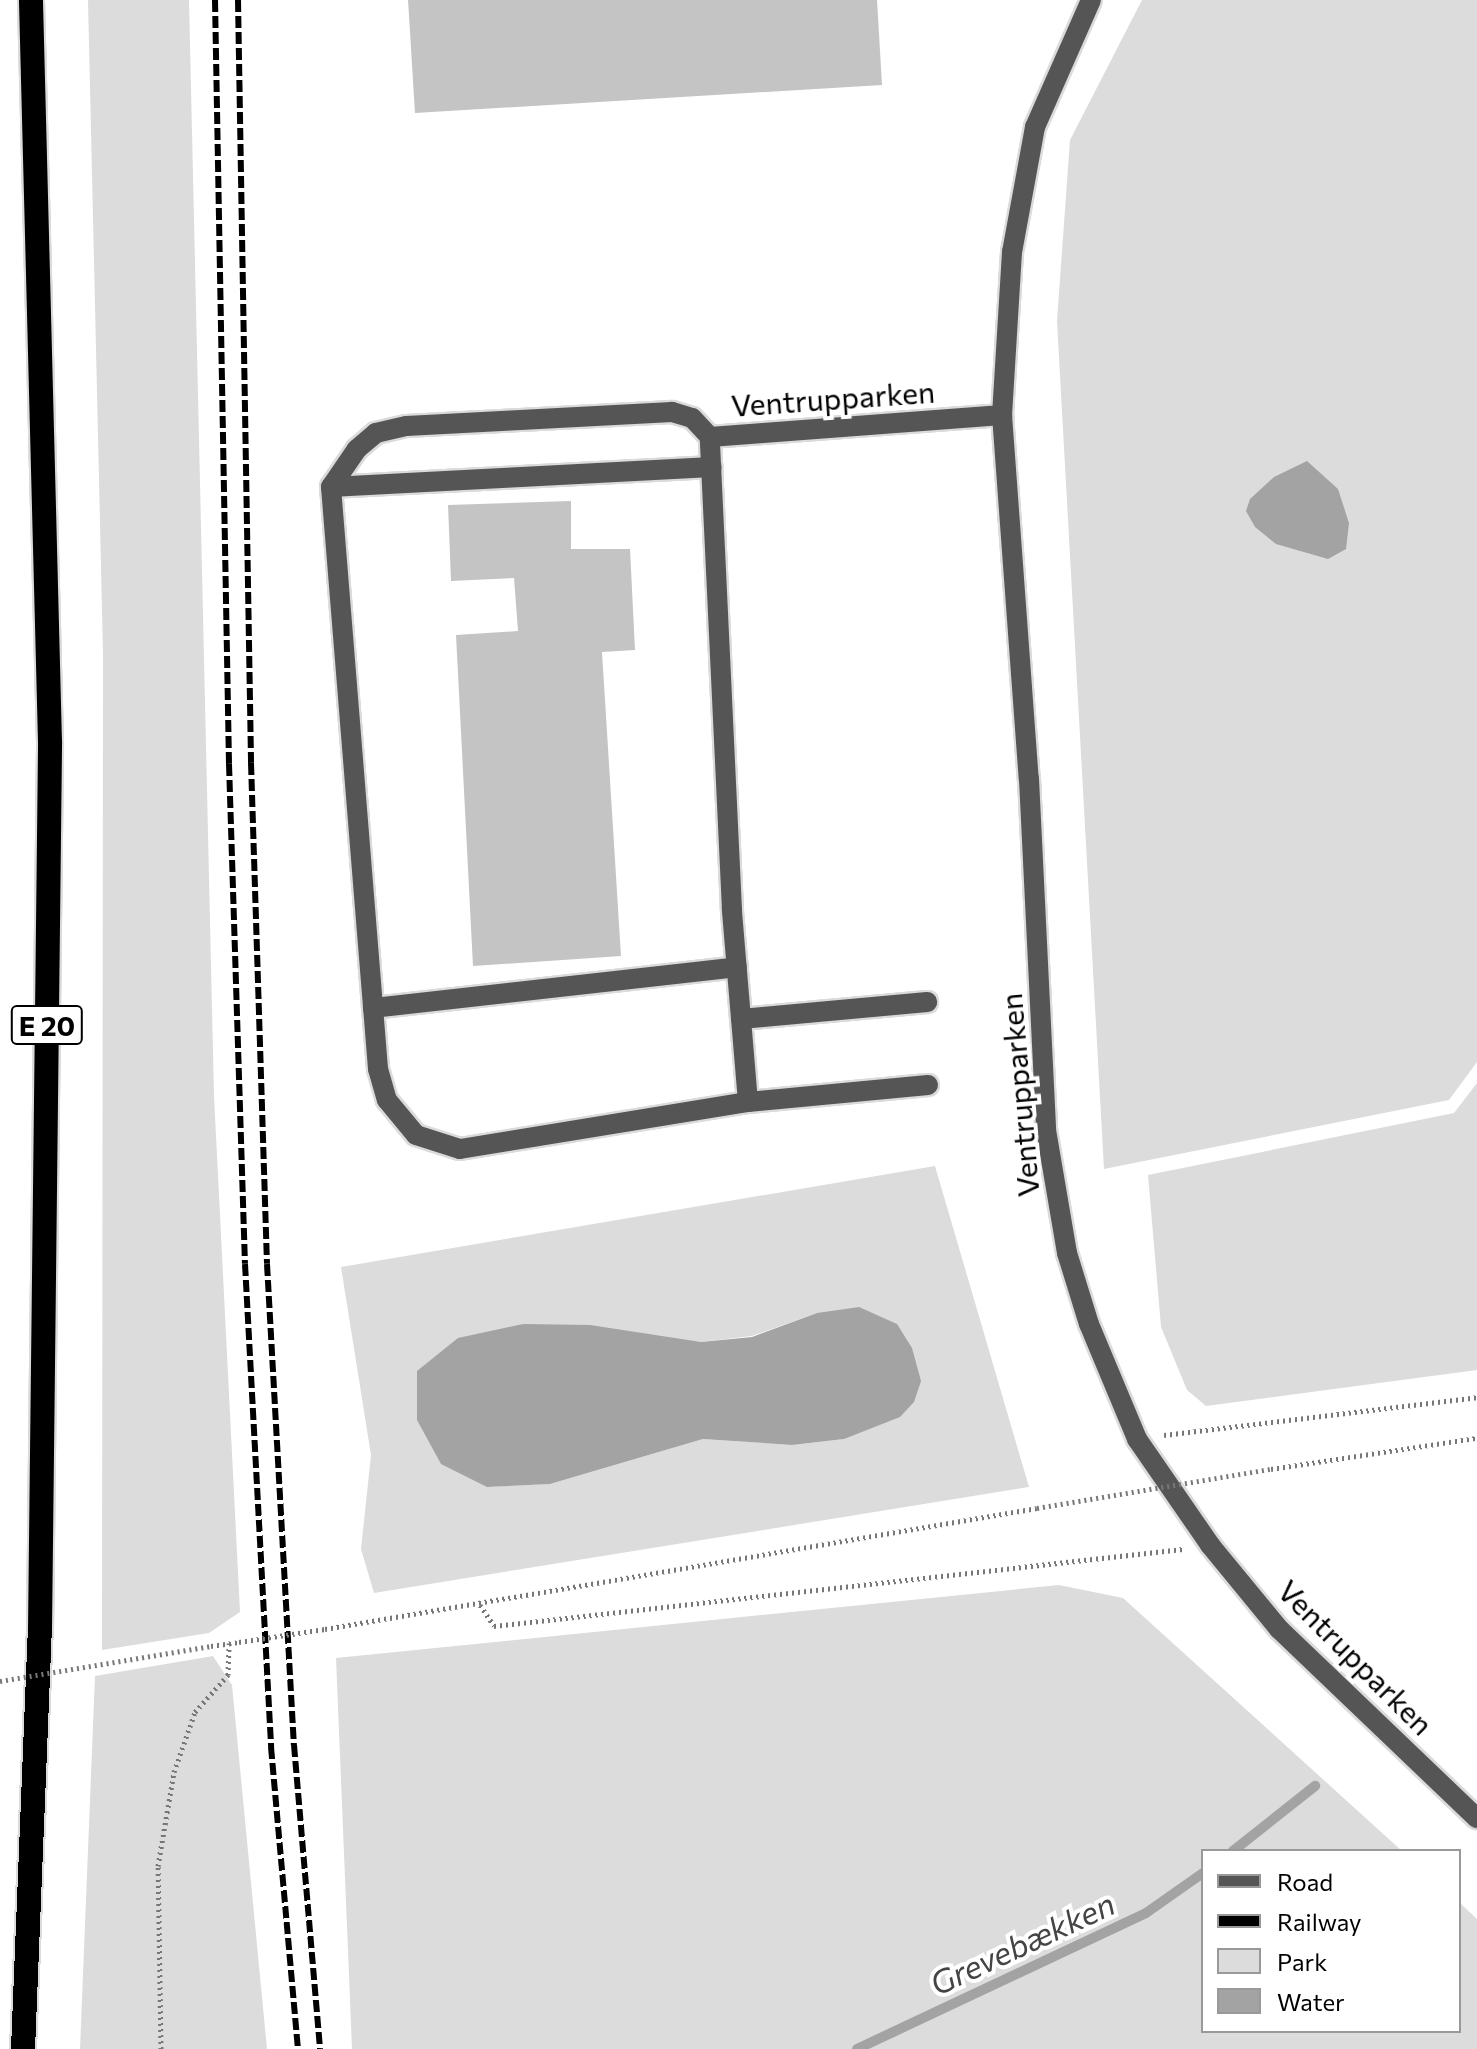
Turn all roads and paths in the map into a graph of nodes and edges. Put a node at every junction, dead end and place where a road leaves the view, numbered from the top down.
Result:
1 (31, 0) edge
2 (1091, 0) edge
3 (1002, 415) junction
4 (710, 437) junction
5 (711, 467) junction
6 (331, 487) junction
7 (737, 967) junction
8 (927, 1002) dead end
9 (373, 1008) junction
10 (741, 1019) junction
11 (928, 1085) dead end
12 (748, 1102) junction
13 (1477, 1397) edge
14 (1477, 1438) edge
15 (1137, 1439) junction
16 (1210, 1545) junction
17 (480, 1605) junction
18 (229, 1643) junction
19 (0, 1681) edge
20 (1477, 1818) edge
21 (23, 2049) edge
22 (161, 2049) edge

1 - 21 highway, E 20
2 - 3 street, Ventrupparken
3 - 4 street, Ventrupparken
3 - 15 street, Ventrupparken
4 - 5 street, Ventrupparken
4 - 6 street
5 - 6 street
5 - 7 street, Ventrupparken
6 - 9 street
7 - 9 street
7 - 10 street, Ventrupparken
8 - 10 street
9 - 12 street
10 - 12 street, Ventrupparken
11 - 12 street
13 - 15 path
14 - 17 path, bridge
15 - 16 street, Ventrupparken
16 - 17 path
16 - 20 street, Ventrupparken
17 - 18 path, bridge
18 - 19 path, bridge
18 - 22 path

